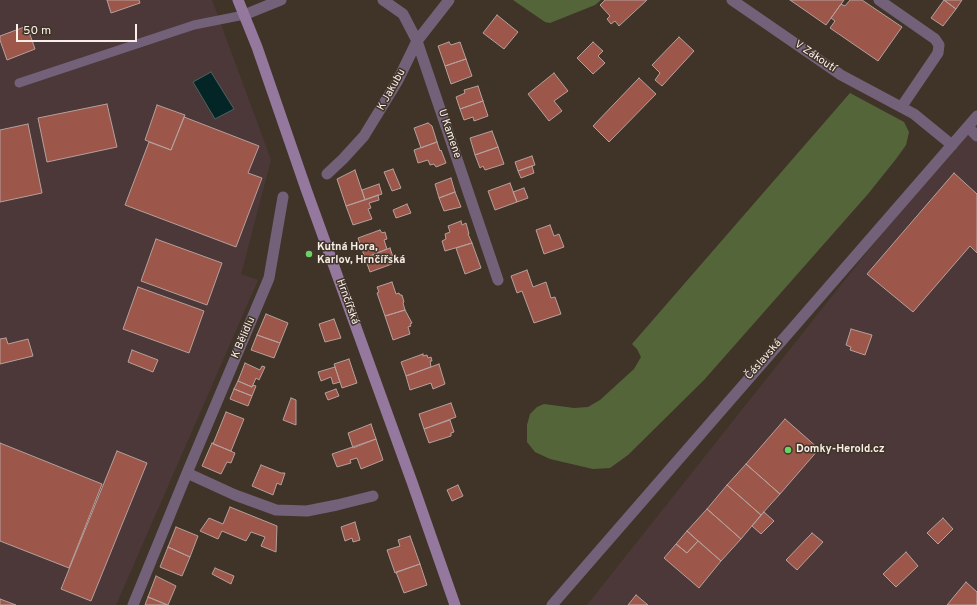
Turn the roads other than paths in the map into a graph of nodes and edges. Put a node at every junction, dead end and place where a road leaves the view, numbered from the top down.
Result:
1 (238, 0) edge
2 (281, 0) edge
3 (383, 0) edge
4 (449, 0) edge
5 (732, 0) edge
6 (879, 0) edge
7 (244, 15) junction
8 (417, 41) junction
9 (19, 83) dead end
10 (902, 106) junction
11 (977, 116) edge
12 (968, 127) junction
13 (977, 136) edge
14 (952, 145) junction
15 (327, 174) dead end
16 (283, 197) dead end
17 (498, 280) dead end
18 (187, 473) junction
19 (373, 496) dead end
20 (133, 605) edge
21 (455, 605) edge
22 (552, 605) edge

1 - 7 main road, Hrnčířská
2 - 7 street
3 - 8 street, U Kamene
4 - 8 street, K Jakubu
5 - 10 street, V Zákoutí
6 - 10 street
7 - 9 lane
7 - 21 main road, Hrnčířská
8 - 15 street, K Jakubu
8 - 17 street, U Kamene
10 - 14 street, V Zákoutí
11 - 12 street, Čáslavská
12 - 13 street
12 - 14 street, Čáslavská
14 - 22 street, Čáslavská
16 - 18 street, K Bělidlu
18 - 19 street
18 - 20 street, K Bělidlu

